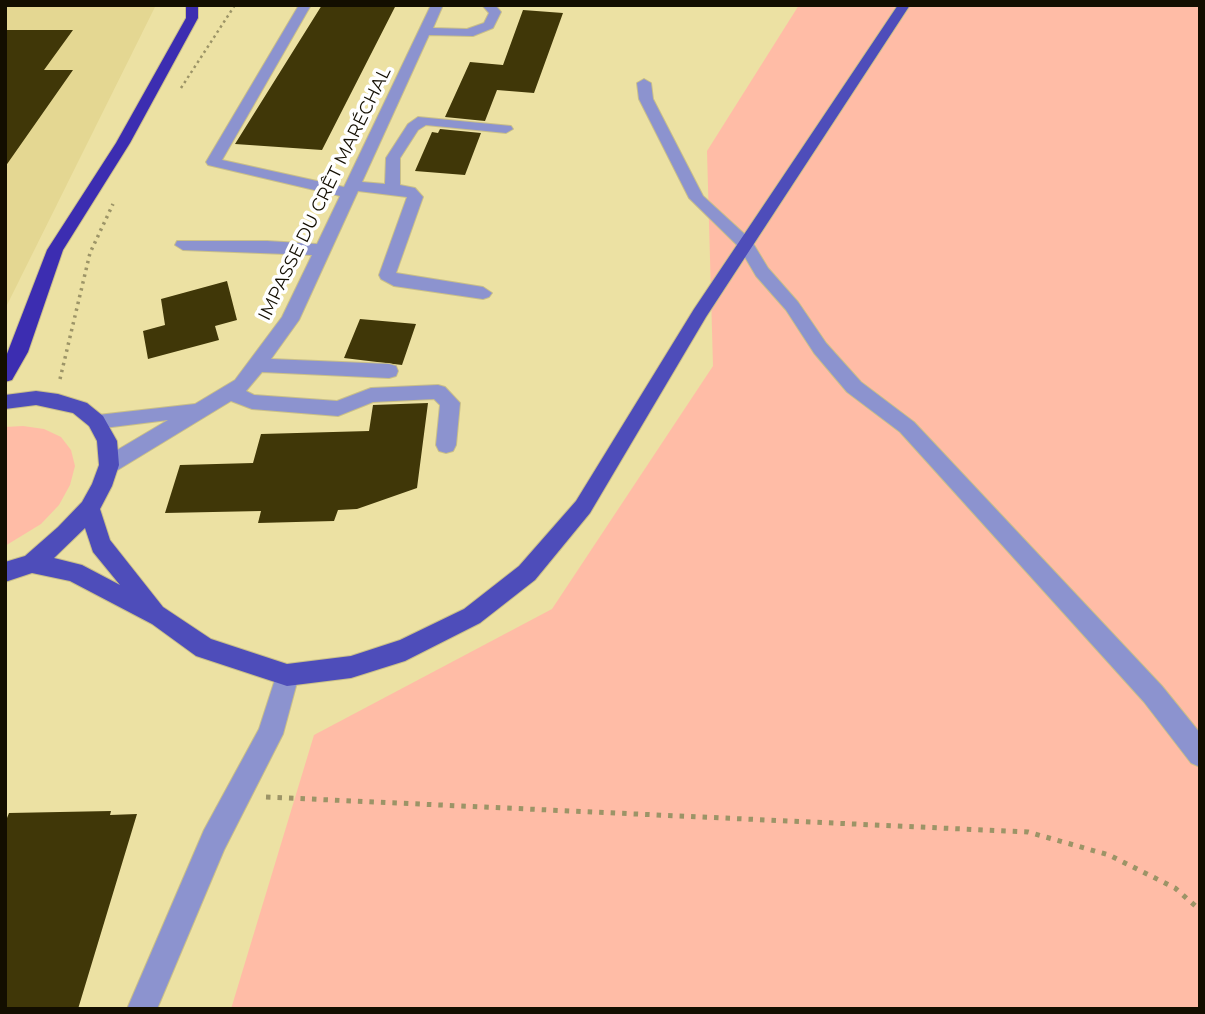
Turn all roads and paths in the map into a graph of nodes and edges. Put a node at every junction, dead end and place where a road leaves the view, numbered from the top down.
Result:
1 (192, 5) edge
2 (235, 5) edge
3 (305, 5) edge
4 (437, 5) edge
5 (488, 5) edge
6 (904, 5) edge
7 (425, 31) junction
8 (644, 83) dead end
9 (174, 98) dead end
10 (407, 112) junction
11 (506, 129) dead end
12 (392, 189) junction
13 (351, 190) junction
14 (116, 197) dead end
15 (745, 244) junction
16 (183, 246) dead end
17 (323, 250) junction
18 (483, 293) dead end
19 (257, 365) junction
20 (389, 371) dead end
21 (5, 375) edge
22 (229, 392) junction
23 (58, 401) junction
24 (5, 402) edge
25 (197, 410) junction
26 (96, 421) junction
27 (446, 444) dead end
28 (109, 465) junction
29 (89, 508) junction
30 (32, 563) junction
31 (5, 572) edge
32 (160, 617) junction
33 (287, 675) junction
34 (1200, 754) edge
35 (237, 796) junction
36 (1200, 910) edge
37 (142, 1009) edge

1 - 21 highway
2 - 9 path
3 - 13 street
4 - 7 street, IMPASSE DU CRÊT MARÉCHAL
5 - 7 street
6 - 15 main road
7 - 10 street, IMPASSE DU CRÊT MARÉCHAL
8 - 15 street
10 - 11 street
10 - 12 street
10 - 13 street, IMPASSE DU CRÊT MARÉCHAL
12 - 13 street
12 - 18 street
13 - 17 street, IMPASSE DU CRÊT MARÉCHAL
14 - 23 path
15 - 33 main road
15 - 34 street
16 - 17 street
17 - 19 street, IMPASSE DU CRÊT MARÉCHAL
19 - 20 street
19 - 22 street, IMPASSE DU CRÊT MARÉCHAL
22 - 25 street, IMPASSE DU CRÊT MARÉCHAL
22 - 27 street
23 - 24 main road
23 - 26 main road
25 - 26 street
25 - 28 street, IMPASSE DU CRÊT MARÉCHAL
26 - 28 main road
28 - 29 main road
29 - 30 main road
29 - 32 main road
30 - 31 main road
30 - 32 main road
32 - 33 main road
33 - 35 street
35 - 36 path
35 - 37 street

